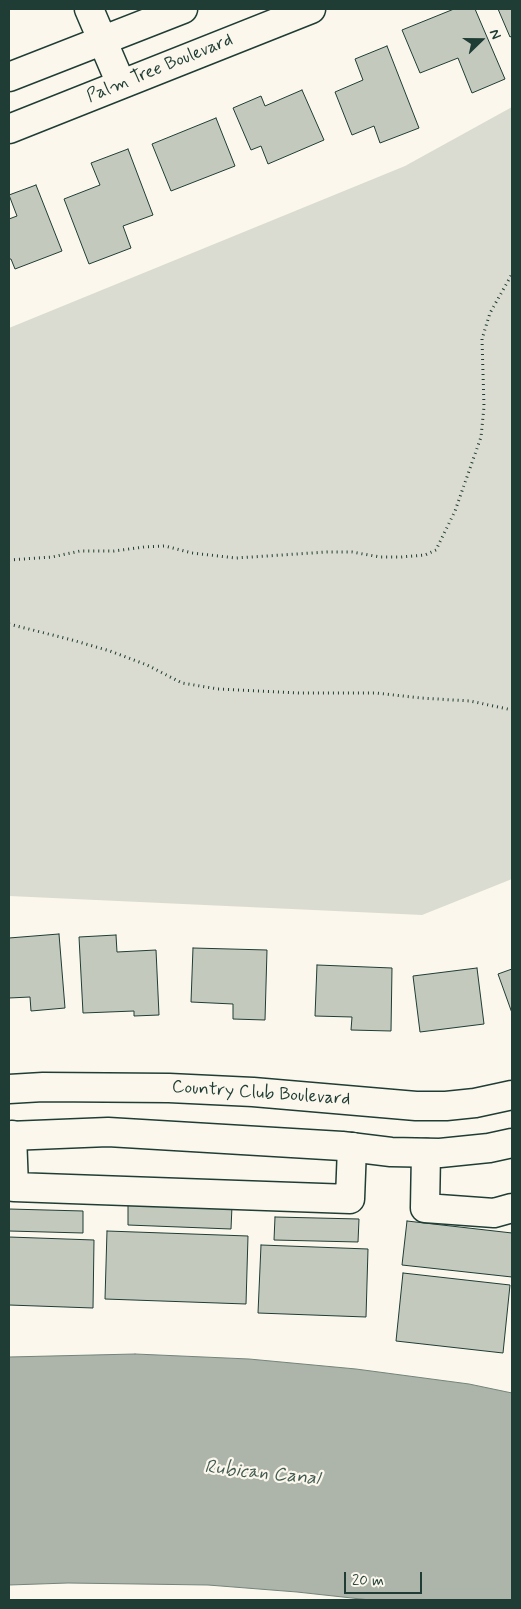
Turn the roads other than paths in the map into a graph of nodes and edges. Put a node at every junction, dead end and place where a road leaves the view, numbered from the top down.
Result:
1 (89, 9) edge
2 (183, 9) edge
3 (311, 9) edge
4 (102, 41) junction
5 (9, 77) edge
6 (121, 84) junction
7 (9, 129) edge
8 (9, 1089) edge
9 (512, 1095) edge
10 (10, 1135) edge
11 (512, 1143) edge
12 (352, 1147) junction
13 (426, 1153) junction
14 (512, 1208) edge

1 - 4 main road
2 - 4 main road
3 - 6 main road, Palm Tree Boulevard
4 - 5 main road
4 - 6 main road
6 - 7 main road, Palm Tree Boulevard
8 - 9 main road, Country Club Boulevard
10 - 12 main road
10 - 12 main road
11 - 13 main road
12 - 13 main road
13 - 14 main road

